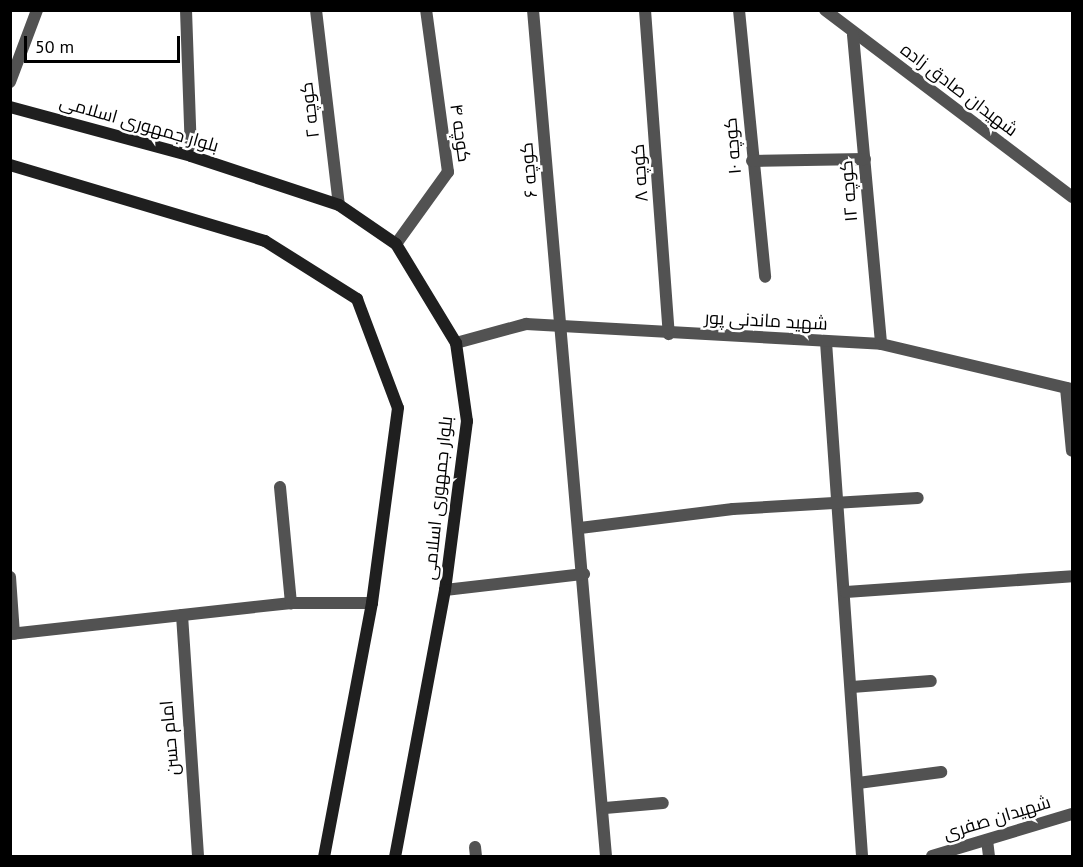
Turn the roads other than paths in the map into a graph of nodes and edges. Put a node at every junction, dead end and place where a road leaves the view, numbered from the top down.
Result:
1 (37, 10) edge
2 (186, 10) edge
3 (316, 10) edge
4 (426, 10) edge
5 (533, 10) edge
6 (645, 10) edge
7 (740, 10) edge
8 (825, 10) edge
9 (854, 35) junction
10 (10, 82) edge
11 (10, 107) edge
12 (191, 156) junction
13 (865, 159) junction
14 (752, 161) junction
15 (10, 165) edge
16 (1072, 197) edge
17 (339, 205) junction
18 (396, 243) junction
19 (765, 277) dead end
20 (561, 326) junction
21 (669, 334) junction
22 (826, 342) junction
23 (456, 343) junction
24 (881, 344) junction
25 (1070, 388) edge
26 (1072, 452) edge
27 (280, 487) dead end
28 (918, 498) dead end
29 (840, 502) junction
30 (580, 528) junction
31 (584, 574) junction
32 (1072, 576) edge
33 (10, 577) edge
34 (446, 590) junction
35 (846, 592) junction
36 (291, 603) junction
37 (372, 603) junction
38 (182, 615) junction
39 (13, 634) edge
40 (931, 681) dead end
41 (852, 687) junction
42 (941, 772) dead end
43 (858, 783) junction
44 (663, 803) dead end
45 (605, 808) junction
46 (1072, 814) edge
47 (987, 840) junction
48 (198, 856) edge
49 (324, 856) edge
50 (395, 856) edge
51 (606, 856) edge
52 (862, 856) edge
53 (932, 856) edge
54 (989, 856) edge

1 - 10 street
2 - 12 street
3 - 17 street, کوچه ۲
4 - 18 street, کوچه ۴
5 - 20 street, کوچه ۶
6 - 21 street, کوچه ۸
7 - 14 street, کوچه ۱۰
8 - 9 street, شهیدان صادق زاده
9 - 13 street, کوچه ۱۲
9 - 16 street, شهیدان صادق زاده
11 - 12 main road, بلوار جمهوری اسلامی
12 - 17 main road, بلوار جمهوری اسلامی
13 - 14 street
13 - 24 street, کوچه ۱۲
14 - 19 street, کوچه ۱۰
15 - 37 main road
17 - 18 main road, بلوار جمهوری اسلامی
18 - 23 main road, بلوار جمهوری اسلامی
20 - 21 street, شهید ماندنی پور
20 - 23 street, شهید ماندنی پور
20 - 30 street, کوچه ۶
21 - 22 street, شهید ماندنی پور
22 - 24 street, شهید ماندنی پور
22 - 29 street
23 - 34 main road, بلوار جمهوری اسلامی
24 - 25 street, شهید ماندنی پور
25 - 26 street
27 - 36 street
28 - 29 street
29 - 30 street
29 - 35 street
30 - 31 street, کوچه ۶
31 - 34 street
31 - 45 street, کوچه ۶
32 - 35 street
33 - 39 street
34 - 50 main road, بلوار جمهوری اسلامی
35 - 41 street
36 - 37 street
36 - 38 street
37 - 49 main road
38 - 39 street
38 - 48 street, امام حسن
40 - 41 street
41 - 43 street
42 - 43 street
43 - 52 street
44 - 45 street
45 - 51 street, کوچه ۶
46 - 47 street, شهیدان صفری
47 - 53 street, شهیدان صفری
47 - 54 street

